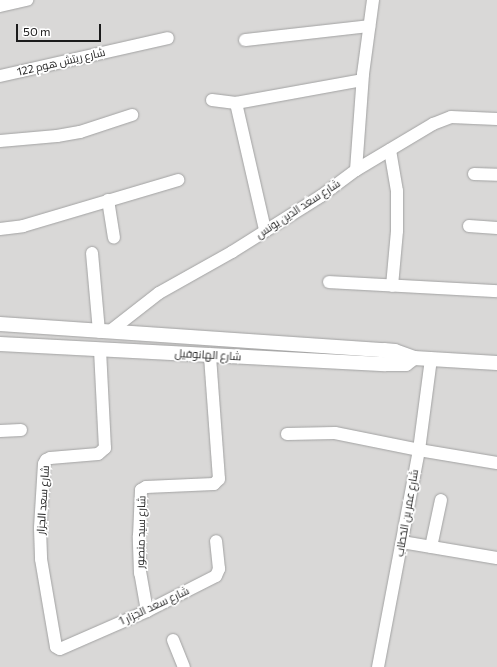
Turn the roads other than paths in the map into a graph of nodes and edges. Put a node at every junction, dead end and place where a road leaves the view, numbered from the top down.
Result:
1 (27, 0) edge
2 (373, 0) edge
3 (0, 6) edge
4 (369, 26) junction
5 (168, 38) dead end
6 (245, 40) dead end
7 (0, 76) edge
8 (362, 80) junction
9 (212, 100) dead end
10 (236, 103) junction
11 (132, 115) dead end
12 (497, 119) edge
13 (0, 142) edge
14 (390, 150) junction
15 (356, 170) junction
16 (474, 174) dead end
17 (497, 175) edge
18 (178, 180) dead end
19 (108, 200) junction
20 (469, 226) dead end
21 (497, 228) edge
22 (0, 229) edge
23 (265, 230) junction
24 (114, 238) dead end
25 (92, 253) dead end
26 (329, 282) dead end
27 (392, 286) junction
28 (497, 291) edge
29 (0, 324) edge
30 (104, 332) junction
31 (0, 344) edge
32 (100, 350) junction
33 (210, 355) junction
34 (414, 358) junction
35 (431, 359) junction
36 (497, 363) edge
37 (21, 430) dead end
38 (0, 431) edge
39 (287, 434) dead end
40 (419, 450) junction
41 (497, 463) edge
42 (441, 500) dead end
43 (216, 541) dead end
44 (402, 542) junction
45 (431, 547) junction
46 (497, 558) edge
47 (147, 611) junction
48 (173, 640) dead end
49 (58, 649) joint
50 (184, 667) edge
51 (378, 667) edge

1 - 3 street
2 - 4 street
4 - 6 street
4 - 8 street
5 - 7 street, شارع ريتش هوم 122
8 - 10 street
8 - 15 street
9 - 10 street
10 - 23 street
11 - 13 street
12 - 14 street, شارع سعد الدين يونس
14 - 15 street, شارع سعد الدين يونس
14 - 27 street
15 - 23 street, شارع سعد الدين يونس
16 - 17 street
18 - 19 street
19 - 22 street
19 - 24 street
20 - 21 street
23 - 30 street, شارع سعد الدين يونس
25 - 30 street
26 - 27 street
27 - 28 street
29 - 30 street, شارع الهانوفيل
30 - 34 street, شارع الهانوفيل
31 - 32 street, شارع الهانوفيل
32 - 33 street, شارع الهانوفيل
32 - 49 street, شارع سعد الجزار
33 - 34 street, شارع الهانوفيل
33 - 47 street, شارع سيد منصور
34 - 35 street, شارع الهانوفيل
35 - 36 street, شارع الهانوفيل
35 - 40 street, شارع عمر بن الخطاب
37 - 38 street
39 - 40 street
40 - 41 street
40 - 44 street, شارع عمر بن الخطاب
42 - 45 street
43 - 47 street, شارع سعد الجزار 1
44 - 45 street
44 - 51 street, شارع عمر بن الخطاب
45 - 46 street
47 - 49 street, شارع سعد الجزار 1
48 - 50 street

